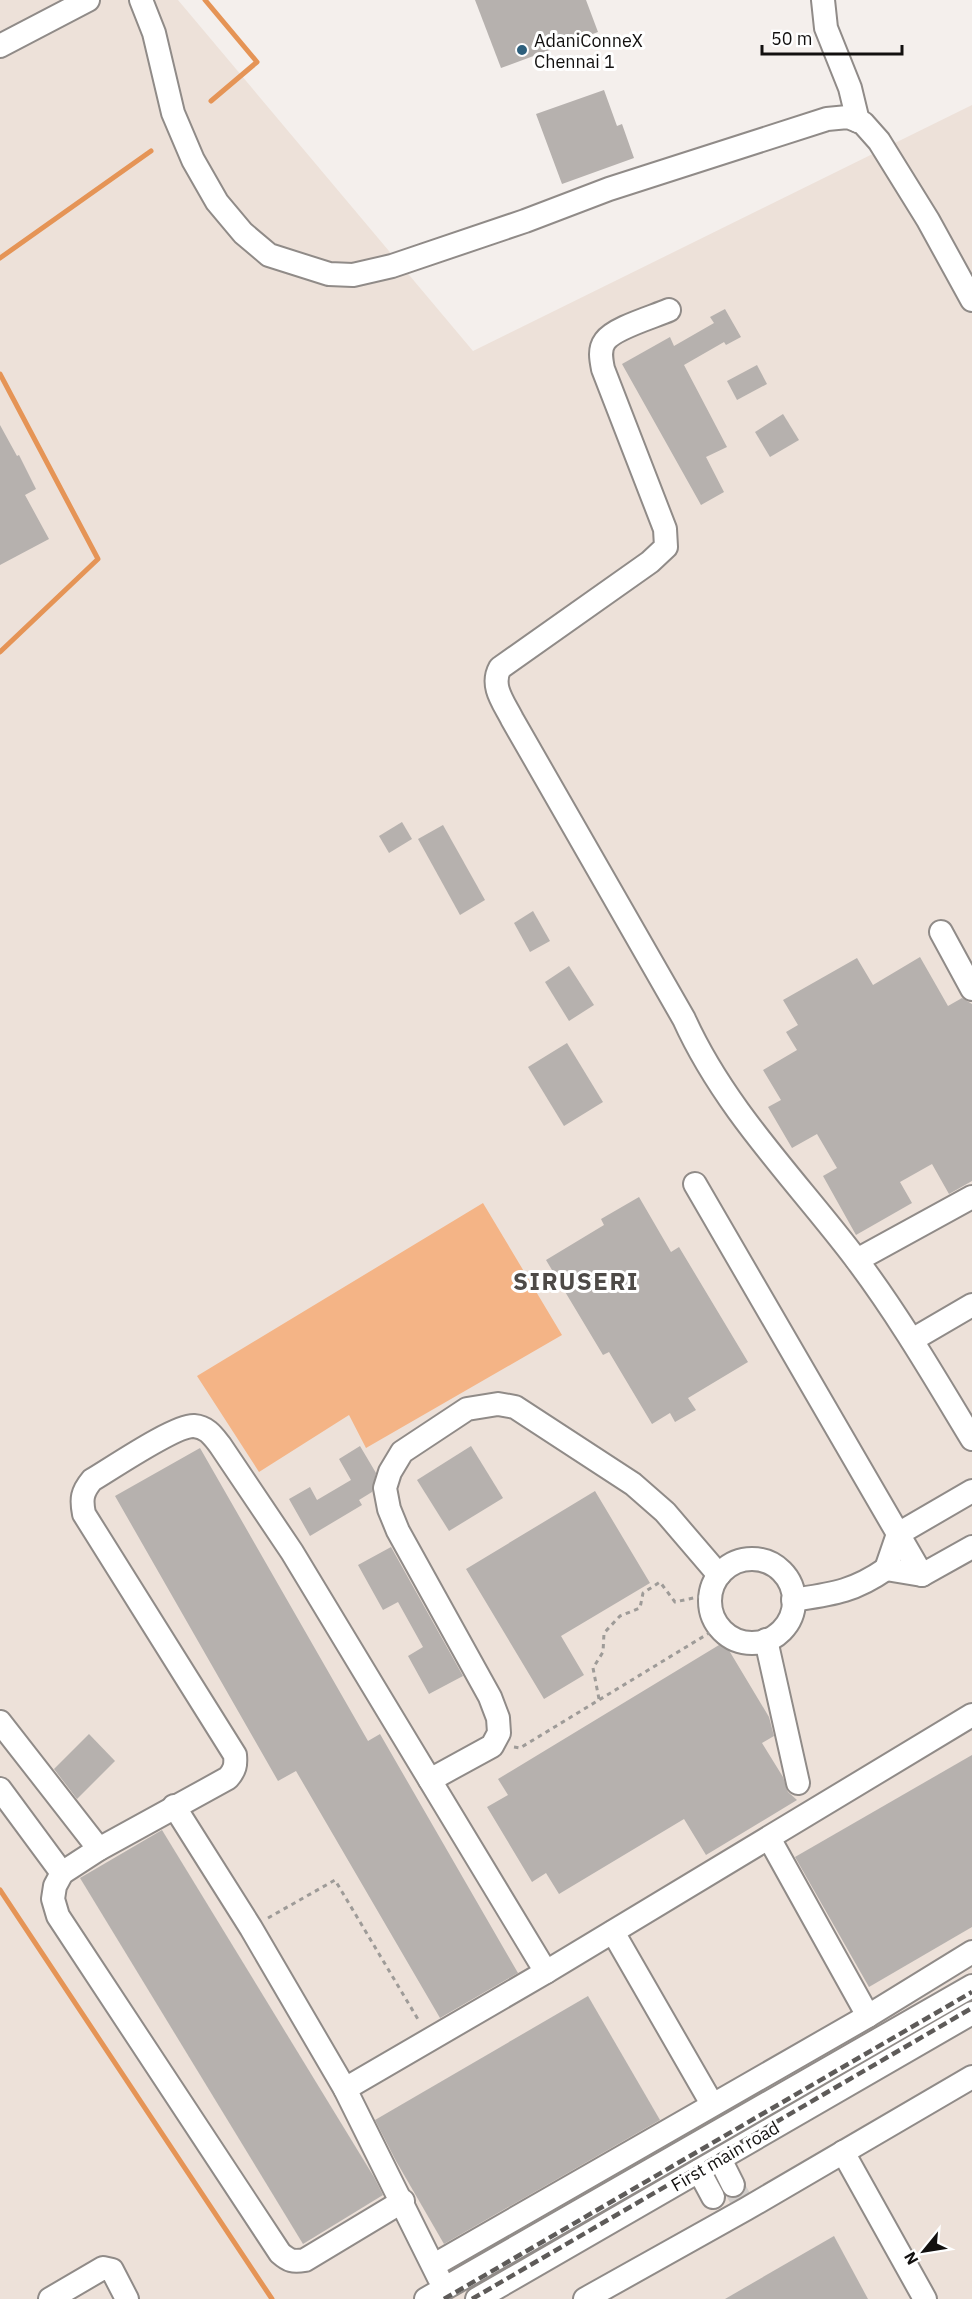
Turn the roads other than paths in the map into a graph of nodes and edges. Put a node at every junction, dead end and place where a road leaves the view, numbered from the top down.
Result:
1 (88, 0) edge
2 (141, 0) edge
3 (823, 0) edge
4 (0, 46) edge
5 (858, 121) junction
6 (972, 300) edge
7 (669, 310) dead end
8 (941, 932) dead end
9 (972, 989) edge
10 (695, 1184) dead end
11 (972, 1197) edge
12 (857, 1260) junction
13 (972, 1305) edge
14 (912, 1340) junction
15 (972, 1439) edge
16 (972, 1491) edge
17 (898, 1534) junction
18 (972, 1547) edge
19 (886, 1569) junction
20 (922, 1575) junction
21 (715, 1584) junction
22 (793, 1600) junction
23 (766, 1640) junction
24 (972, 1715) edge
25 (0, 1722) edge
26 (430, 1780) junction
27 (798, 1783) dead end
28 (0, 1789) edge
29 (174, 1806) junction
30 (769, 1838) junction
31 (99, 1849) junction
32 (62, 1873) junction
33 (613, 1932) junction
34 (972, 1952) edge
35 (546, 1972) junction
36 (972, 1986) edge
37 (972, 2013) edge
38 (868, 2016) junction
39 (972, 2077) edge
40 (345, 2089) junction
41 (712, 2104) junction
42 (843, 2152) junction
43 (720, 2159) junction
44 (699, 2171) junction
45 (740, 2197) junction
46 (403, 2201) junction
47 (720, 2209) junction
48 (434, 2265) junction
49 (435, 2294) edge
50 (50, 2299) edge
51 (127, 2299) edge
52 (477, 2299) edge
53 (585, 2299) edge
54 (925, 2299) edge

1 - 4 street
2 - 5 street
3 - 5 street
5 - 6 street
7 - 12 street
8 - 9 street
10 - 17 street
11 - 12 street
12 - 14 street
13 - 14 street
14 - 15 street
16 - 17 street
17 - 19 street
17 - 20 street
18 - 20 street
19 - 20 street
19 - 22 street
21 - 22 street
21 - 23 street
21 - 26 street
22 - 23 street
23 - 27 street
24 - 30 street
25 - 31 street
26 - 29 street
26 - 35 street
28 - 32 street
29 - 31 street
29 - 40 street
30 - 33 street
30 - 38 street
31 - 32 street
32 - 46 street
33 - 35 street
33 - 41 street
34 - 38 street
35 - 40 street
36 - 49 street
37 - 43 street, First main road
38 - 41 street
39 - 42 street
40 - 46 street
41 - 48 street
42 - 45 street
42 - 54 street
43 - 44 street, First main road
43 - 45 street
44 - 47 street
44 - 52 street, First main road
45 - 47 street
46 - 48 street
47 - 53 street
48 - 49 street
50 - 51 street

